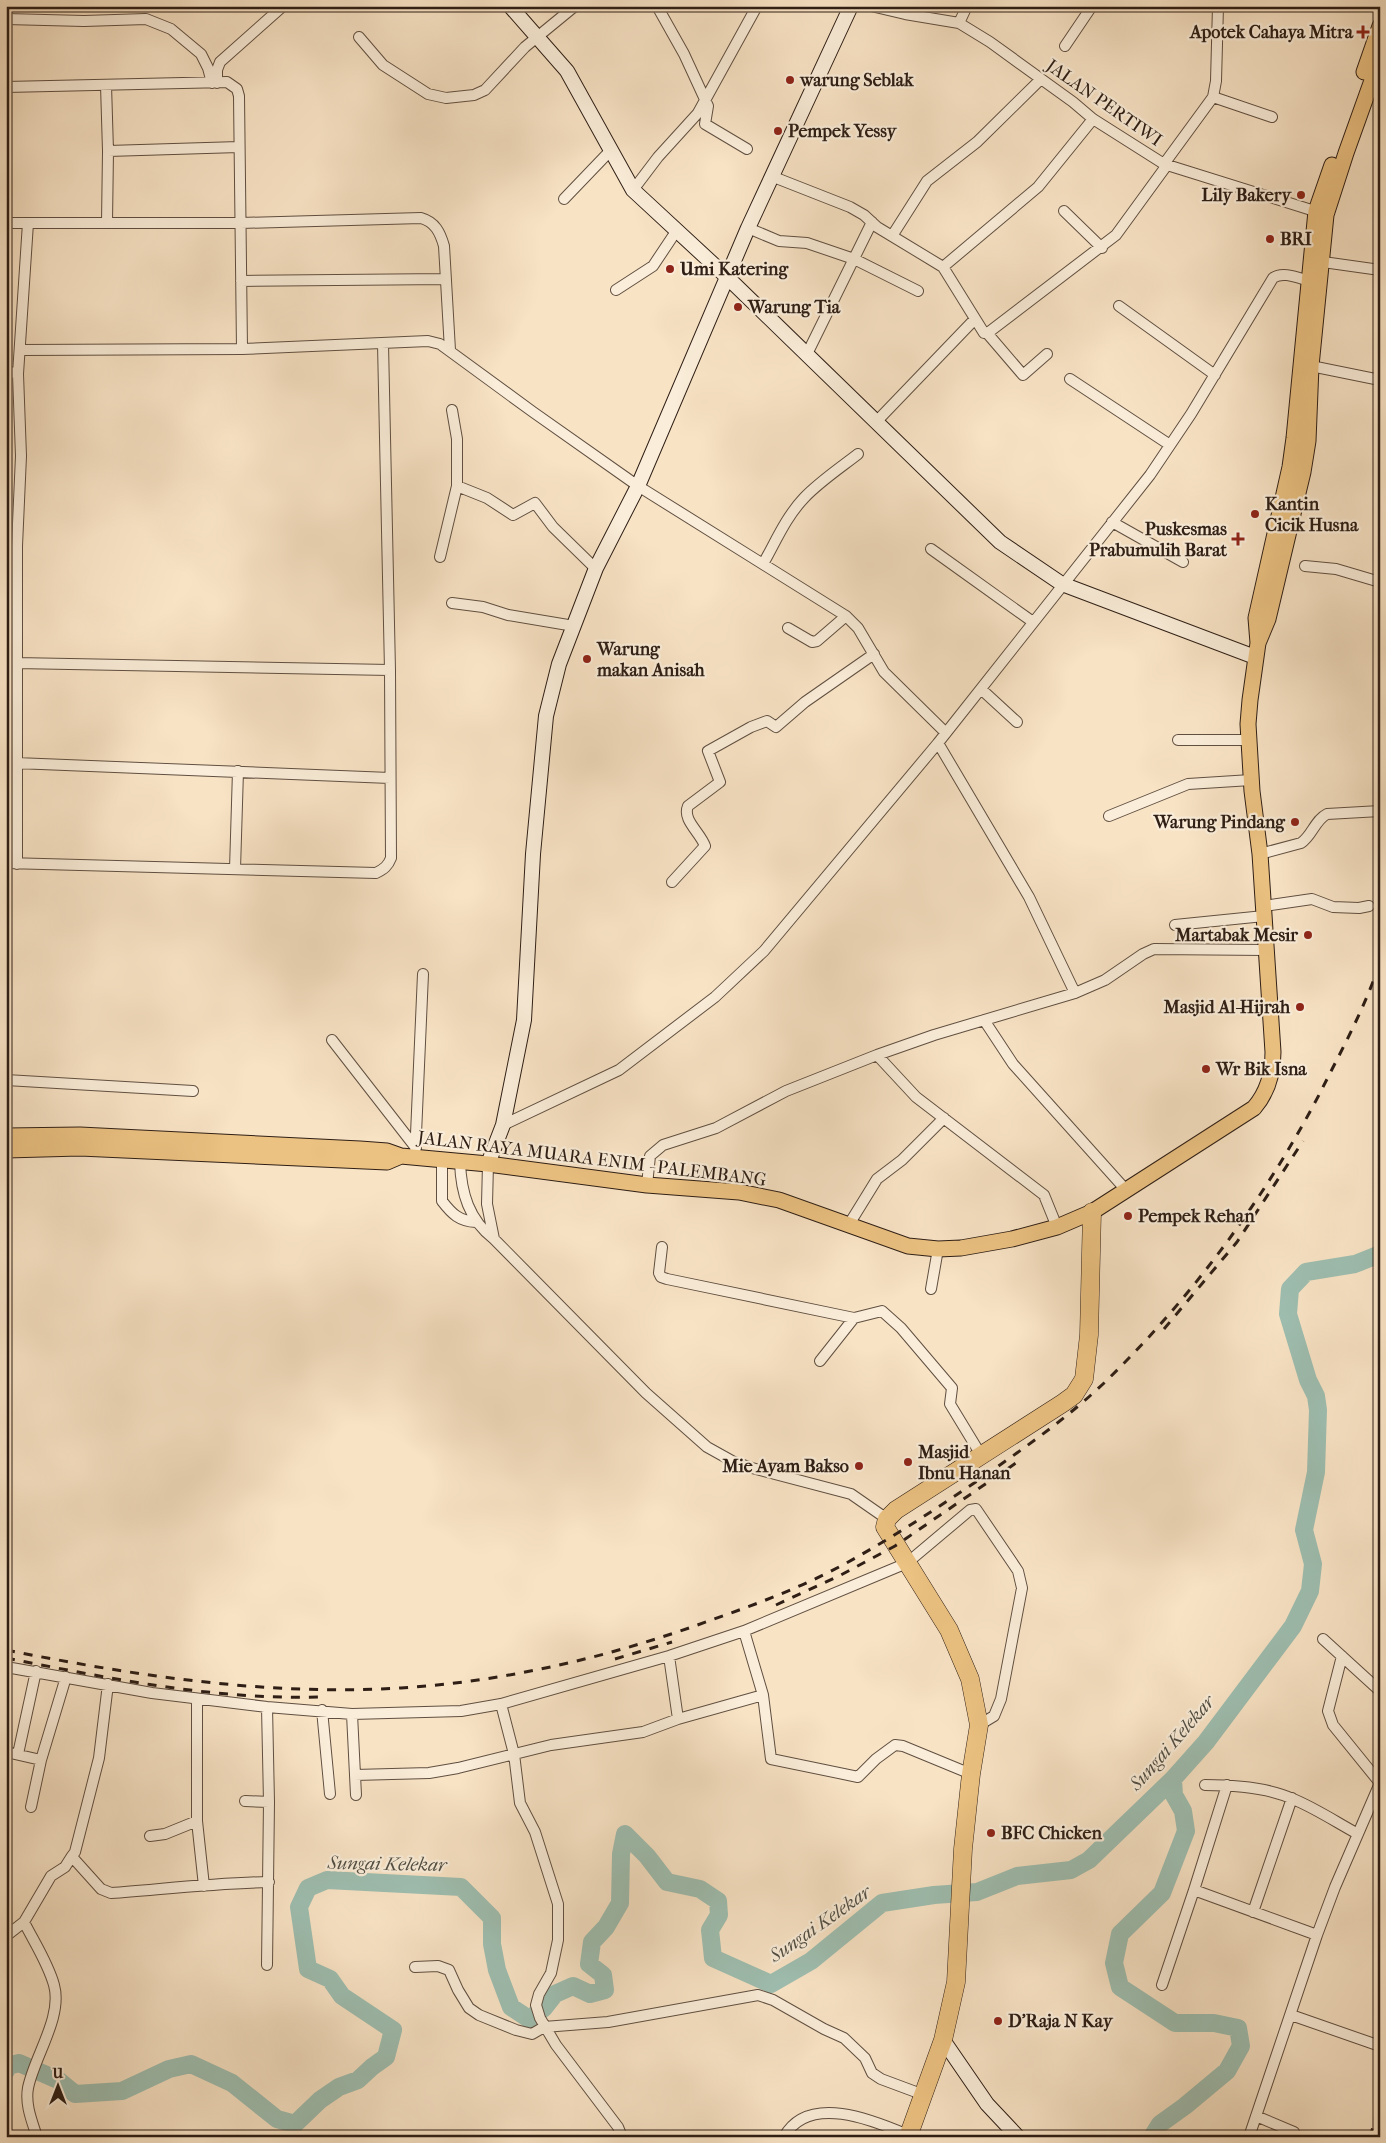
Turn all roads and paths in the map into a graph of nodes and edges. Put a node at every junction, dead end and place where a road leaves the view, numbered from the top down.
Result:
1 (283, 6) edge
2 (510, 6) edge
3 (575, 6) edge
4 (658, 6) edge
5 (757, 6) edge
6 (851, 6) edge
7 (871, 6) edge
8 (967, 6) edge
9 (1092, 6) edge
10 (1218, 6) edge
11 (6, 19) edge
12 (960, 23) junction
13 (1380, 26) edge
14 (359, 37) dead end
15 (537, 37) junction
16 (1066, 46) dead end
17 (1380, 58) edge
18 (1041, 79) junction
19 (214, 83) junction
20 (106, 85) junction
21 (6, 87) edge
22 (1213, 97) junction
23 (705, 99) junction
24 (1272, 117) dead end
25 (1093, 119) junction
26 (239, 147) junction
27 (611, 150) junction
28 (747, 150) dead end
29 (108, 151) junction
30 (1165, 164) junction
31 (771, 176) junction
32 (633, 190) junction
33 (564, 199) dead end
34 (1064, 211) dead end
35 (1321, 213) junction
36 (107, 222) junction
37 (872, 222) junction
38 (6, 223) edge
39 (28, 223) junction
40 (241, 223) junction
41 (748, 228) junction
42 (677, 230) junction
43 (892, 236) junction
44 (1102, 248) junction
45 (854, 259) junction
46 (1315, 261) junction
47 (943, 268) junction
48 (1380, 270) edge
49 (727, 277) junction
50 (446, 279) junction
51 (240, 281) junction
52 (1313, 282) junction
53 (616, 290) dead end
54 (918, 291) dead end
55 (1119, 306) dead end
56 (974, 320) junction
57 (987, 333) junction
58 (383, 344) junction
59 (242, 349) junction
60 (20, 350) junction
61 (450, 350) junction
62 (807, 354) junction
63 (1048, 354) dead end
64 (1305, 366) junction
65 (6, 371) edge
66 (18, 374) junction
67 (1214, 375) junction
68 (1070, 379) dead end
69 (1380, 380) edge
70 (452, 410) dead end
71 (876, 422) junction
72 (1170, 445) junction
73 (858, 454) dead end
74 (457, 486) junction
75 (638, 486) junction
76 (1112, 522) junction
77 (931, 549) dead end
78 (440, 557) dead end
79 (1183, 562) dead end
80 (763, 564) junction
81 (1305, 566) dead end
82 (596, 569) junction
83 (1380, 582) edge
84 (1062, 584) junction
85 (452, 603) dead end
86 (846, 616) junction
87 (1033, 622) junction
88 (574, 626) junction
89 (788, 628) dead end
90 (1257, 650) junction
91 (874, 654) junction
92 (16, 663) junction
93 (390, 670) junction
94 (11, 686) edge
95 (981, 689) junction
96 (1017, 722) dead end
97 (946, 733) junction
98 (1178, 740) dead end
99 (1249, 740) junction
100 (938, 743) junction
101 (16, 763) junction
102 (238, 771) junction
103 (390, 778) junction
104 (1252, 780) junction
105 (1380, 811) edge
106 (1109, 816) dead end
107 (1260, 854) junction
108 (11, 863) edge
109 (235, 868) junction
110 (672, 882) dead end
111 (1369, 906) dead end
112 (1264, 911) junction
113 (1175, 925) dead end
114 (1266, 950) junction
115 (423, 974) dead end
116 (1075, 993) junction
117 (984, 1020) junction
118 (332, 1040) dead end
119 (877, 1055) junction
120 (6, 1080) edge
121 (193, 1091) dead end
122 (944, 1118) junction
123 (503, 1125) junction
124 (6, 1136) edge
125 (6, 1150) edge
126 (411, 1154) junction
127 (442, 1160) junction
128 (460, 1162) junction
129 (488, 1164) junction
130 (648, 1185) junction
131 (1126, 1190) junction
132 (1092, 1212) junction
133 (476, 1222) junction
134 (848, 1226) junction
135 (1057, 1227) junction
136 (494, 1239) junction
137 (662, 1247) dead end
138 (938, 1249) junction
139 (931, 1289) dead end
140 (854, 1318) junction
141 (820, 1362) dead end
142 (981, 1455) junction
143 (887, 1519) junction
144 (907, 1563) junction
145 (744, 1631) junction
146 (1323, 1639) dead end
147 (669, 1656) junction
148 (1342, 1656) junction
149 (6, 1667) edge
150 (36, 1671) junction
151 (66, 1677) junction
152 (108, 1684) junction
153 (1380, 1691) edge
154 (763, 1695) junction
155 (197, 1700) junction
156 (501, 1704) junction
157 (267, 1707) junction
158 (322, 1710) junction
159 (352, 1714) junction
160 (678, 1719) junction
161 (979, 1725) junction
162 (6, 1752) edge
163 (18, 1754) junction
164 (514, 1754) junction
165 (41, 1760) junction
166 (971, 1774) junction
167 (355, 1775) junction
168 (1380, 1783) edge
169 (1205, 1785) dead end
170 (1227, 1785) junction
171 (330, 1794) dead end
172 (356, 1795) dead end
173 (1292, 1798) junction
174 (245, 1801) dead end
175 (269, 1802) junction
176 (31, 1808) dead end
177 (197, 1821) junction
178 (1358, 1834) junction
179 (150, 1836) dead end
180 (72, 1856) junction
181 (269, 1882) junction
182 (204, 1886) junction
183 (1194, 1890) junction
184 (1253, 1912) junction
185 (24, 1922) junction
186 (1317, 1935) junction
187 (6, 1936) edge
188 (267, 1965) dead end
189 (416, 1966) dead end
190 (1162, 1985) dead end
191 (1291, 2015) junction
192 (542, 2023) junction
193 (943, 2040) junction
194 (1380, 2046) edge
195 (924, 2095) junction
196 (1256, 2116) junction
197 (1294, 2132) dead end
198 (908, 2136) edge
199 (37, 2137) edge
200 (622, 2137) edge
201 (784, 2137) edge
202 (1018, 2137) edge
203 (1249, 2137) edge

1 - 19 street
2 - 15 street
3 - 15 street
4 - 23 street
5 - 23 street
6 - 31 street
7 - 12 street, JALAN PERTIWI
8 - 12 street
9 - 16 street
10 - 22 street
11 - 19 street
12 - 18 street, JALAN PERTIWI
13 - 35 main road, JALAN RAYA MUARA ENIM - PALEMBANG
14 - 15 street
15 - 27 street
17 - 35 main road, JALAN RAYA MUARA ENIM - PALEMBANG
18 - 25 street, JALAN PERTIWI
18 - 43 street
19 - 20 street
19 - 26 street
20 - 21 street
20 - 29 street
22 - 24 street
22 - 30 street
23 - 28 street
23 - 32 street
25 - 30 street, JALAN PERTIWI
25 - 47 street
26 - 29 street
26 - 40 street
27 - 32 street
27 - 33 street
29 - 36 street
30 - 35 street, JALAN PERTIWI
30 - 44 street
31 - 37 street
31 - 41 street
32 - 42 street
34 - 44 street
35 - 46 main road, JALAN RAYA MUARA ENIM - PALEMBANG
36 - 39 street
36 - 40 street
37 - 43 street
37 - 45 street
38 - 39 street
39 - 60 street
40 - 50 street
40 - 51 street
41 - 45 street
41 - 49 street
42 - 49 street
42 - 53 street
43 - 47 street
44 - 57 street
45 - 54 street
45 - 62 street
46 - 48 street
46 - 52 main road, JALAN RAYA MUARA ENIM - PALEMBANG
47 - 56 street
49 - 62 street
49 - 75 street
50 - 51 street
50 - 61 street
51 - 59 street
52 - 64 main road, JALAN RAYA MUARA ENIM - PALEMBANG
52 - 67 street
55 - 67 street
56 - 57 street
56 - 71 street
57 - 63 street
58 - 59 street
58 - 61 street
58 - 93 street
59 - 60 street
60 - 66 street
61 - 75 street
62 - 71 street
64 - 69 street
64 - 90 main road, JALAN RAYA MUARA ENIM - PALEMBANG
65 - 66 street
66 - 92 street
67 - 72 street
68 - 72 street
70 - 74 street
71 - 84 street
72 - 76 street
73 - 80 street
74 - 78 street
74 - 82 street
75 - 80 street
75 - 82 street
76 - 79 street
76 - 84 street
77 - 87 street
80 - 86 street
81 - 83 street
82 - 88 street
84 - 87 street
84 - 90 street
85 - 88 street
86 - 89 street
86 - 91 street
87 - 95 street
88 - 123 street
90 - 99 main road, JALAN RAYA MUARA ENIM - PALEMBANG
91 - 97 street
91 - 110 street
92 - 93 street
92 - 94 street
93 - 103 street
94 - 101 street
95 - 96 street
95 - 97 street
97 - 100 street
98 - 99 street
99 - 104 main road, JALAN RAYA MUARA ENIM - PALEMBANG
100 - 116 street
100 - 123 street
101 - 102 street
101 - 108 street
102 - 103 street
102 - 109 street
103 - 109 street
104 - 106 street
104 - 107 main road, JALAN RAYA MUARA ENIM - PALEMBANG
105 - 107 street
107 - 112 main road, JALAN RAYA MUARA ENIM - PALEMBANG
108 - 109 street
111 - 112 street
112 - 113 street
112 - 114 main road, JALAN RAYA MUARA ENIM - PALEMBANG
114 - 116 street
114 - 131 main road, JALAN RAYA MUARA ENIM - PALEMBANG
115 - 126 street
116 - 117 street
117 - 119 street
117 - 131 street
118 - 126 street
119 - 122 street
119 - 130 street
120 - 121 street
122 - 134 street
122 - 135 street
123 - 129 street
124 - 126 main road, JALAN RAYA MUARA ENIM - PALEMBANG
125 - 126 main road, JALAN RAYA MUARA ENIM - PALEMBANG
126 - 127 main road, JALAN RAYA MUARA ENIM - PALEMBANG
127 - 128 main road, JALAN RAYA MUARA ENIM - PALEMBANG
127 - 133 street
128 - 129 main road, JALAN RAYA MUARA ENIM - PALEMBANG
128 - 133 street
129 - 130 main road, JALAN RAYA MUARA ENIM - PALEMBANG
129 - 136 street
130 - 134 main road, JALAN RAYA MUARA ENIM - PALEMBANG
131 - 132 main road, JALAN RAYA MUARA ENIM - PALEMBANG
132 - 135 main road, JALAN RAYA MUARA ENIM - PALEMBANG
132 - 142 highway
133 - 136 street
134 - 138 main road, JALAN RAYA MUARA ENIM - PALEMBANG
135 - 138 main road, JALAN RAYA MUARA ENIM - PALEMBANG
136 - 143 street
137 - 140 street
138 - 139 street
140 - 141 street
140 - 142 street
142 - 143 highway
143 - 144 highway
144 - 145 street
144 - 161 highway
144 - 161 street
145 - 147 street
145 - 154 street
146 - 148 street
147 - 156 street
147 - 160 street
148 - 153 street
148 - 168 street
149 - 150 street
150 - 151 street
150 - 163 street
151 - 152 street
151 - 165 street
152 - 155 street
152 - 180 street
154 - 160 street
154 - 166 street
155 - 157 street
155 - 177 street
156 - 159 street
156 - 164 street
157 - 158 street
157 - 175 street
158 - 159 street
158 - 171 street
159 - 167 street
160 - 164 street
161 - 166 highway
162 - 163 street
163 - 165 street
164 - 167 street
164 - 192 street
165 - 176 street
166 - 193 highway
167 - 172 street
168 - 178 street
169 - 170 street
170 - 173 street
170 - 183 street
173 - 178 street
173 - 184 street
174 - 175 street
175 - 181 street
177 - 179 street
177 - 182 street
178 - 186 street
180 - 182 street
180 - 185 street
181 - 182 street
181 - 188 street
183 - 184 street
183 - 190 street
184 - 186 street
185 - 187 street
185 - 199 street
186 - 191 street
189 - 192 street
191 - 194 street
191 - 196 street
192 - 195 street
192 - 200 street
193 - 195 highway
193 - 202 street
195 - 198 highway
196 - 197 street
196 - 203 street
198 - 201 street

